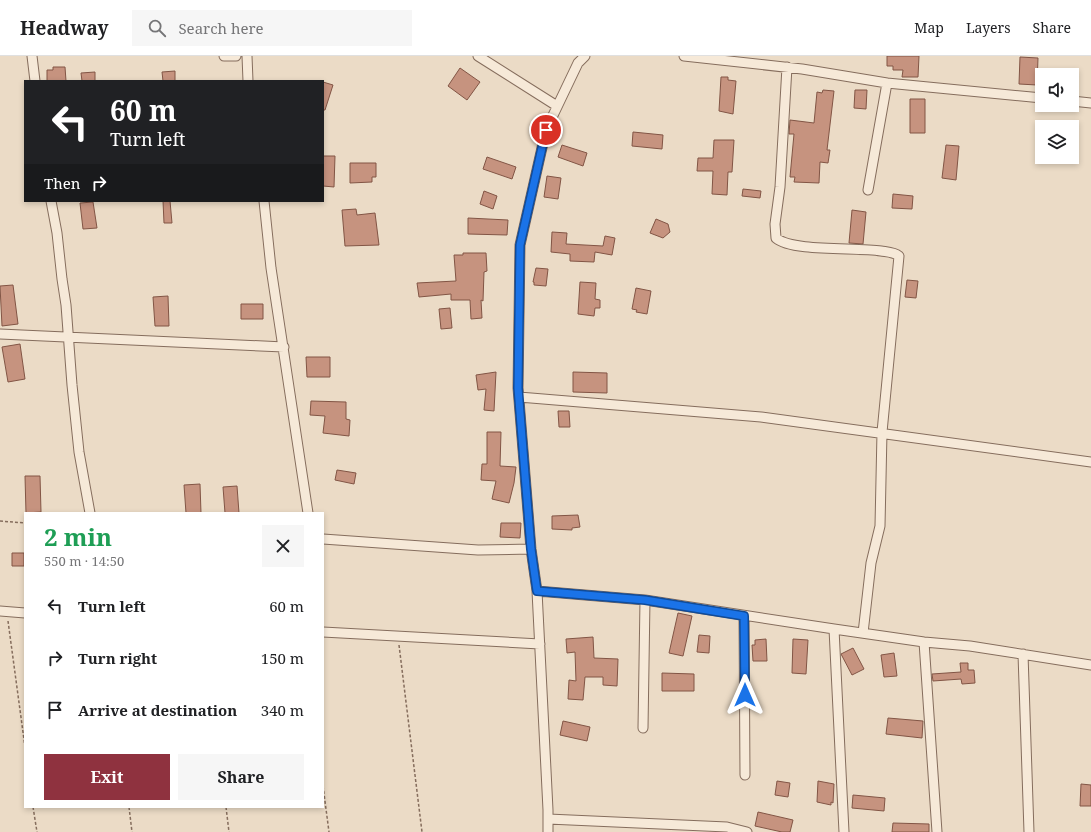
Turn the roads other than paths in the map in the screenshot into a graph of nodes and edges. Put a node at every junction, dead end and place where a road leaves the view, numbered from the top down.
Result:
1 (32, 56) edge
2 (224, 56) edge
3 (236, 56) edge
4 (247, 56) edge
5 (478, 56) edge
6 (585, 56) edge
7 (684, 56) edge
8 (787, 67) junction
9 (36, 80) edge
10 (248, 80) edge
11 (886, 83) junction
12 (1035, 97) edge
13 (1079, 102) edge
14 (1091, 103) edge
15 (557, 106) junction
16 (868, 190) dead end
17 (51, 202) edge
18 (264, 202) edge
19 (0, 334) edge
20 (68, 337) junction
21 (284, 347) junction
22 (519, 397) junction
23 (882, 432) junction
24 (1091, 462) edge
25 (90, 512) edge
26 (308, 512) edge
27 (324, 539) edge
28 (531, 549) junction
29 (537, 591) junction
30 (645, 600) junction
31 (0, 611) edge
32 (24, 613) edge
33 (744, 616) junction
34 (834, 629) junction
35 (324, 632) edge
36 (863, 633) junction
37 (924, 642) junction
38 (540, 644) junction
39 (1023, 654) junction
40 (1091, 665) edge
41 (643, 728) dead end
42 (745, 775) dead end
43 (548, 819) junction
44 (548, 832) edge
45 (747, 832) edge
46 (844, 832) edge
47 (936, 832) edge
48 (1029, 832) edge

1 - 9 street
2 - 3 street
4 - 10 street
5 - 15 street
6 - 15 street
7 - 8 street
8 - 11 street
8 - 23 street
11 - 12 street
11 - 16 street
13 - 14 street
15 - 22 street
17 - 20 street
18 - 21 street
19 - 20 street
20 - 21 street
20 - 25 street
21 - 26 street
22 - 23 street
22 - 28 street
23 - 24 street
23 - 36 street
27 - 28 street
28 - 29 street
29 - 30 street
29 - 38 street
30 - 33 street
30 - 41 street
31 - 32 street
33 - 34 street
33 - 42 street
34 - 36 street
34 - 46 street
35 - 38 street
36 - 37 street
37 - 39 street
37 - 47 street
38 - 43 street
39 - 40 street
39 - 48 street
43 - 44 street
43 - 45 street

